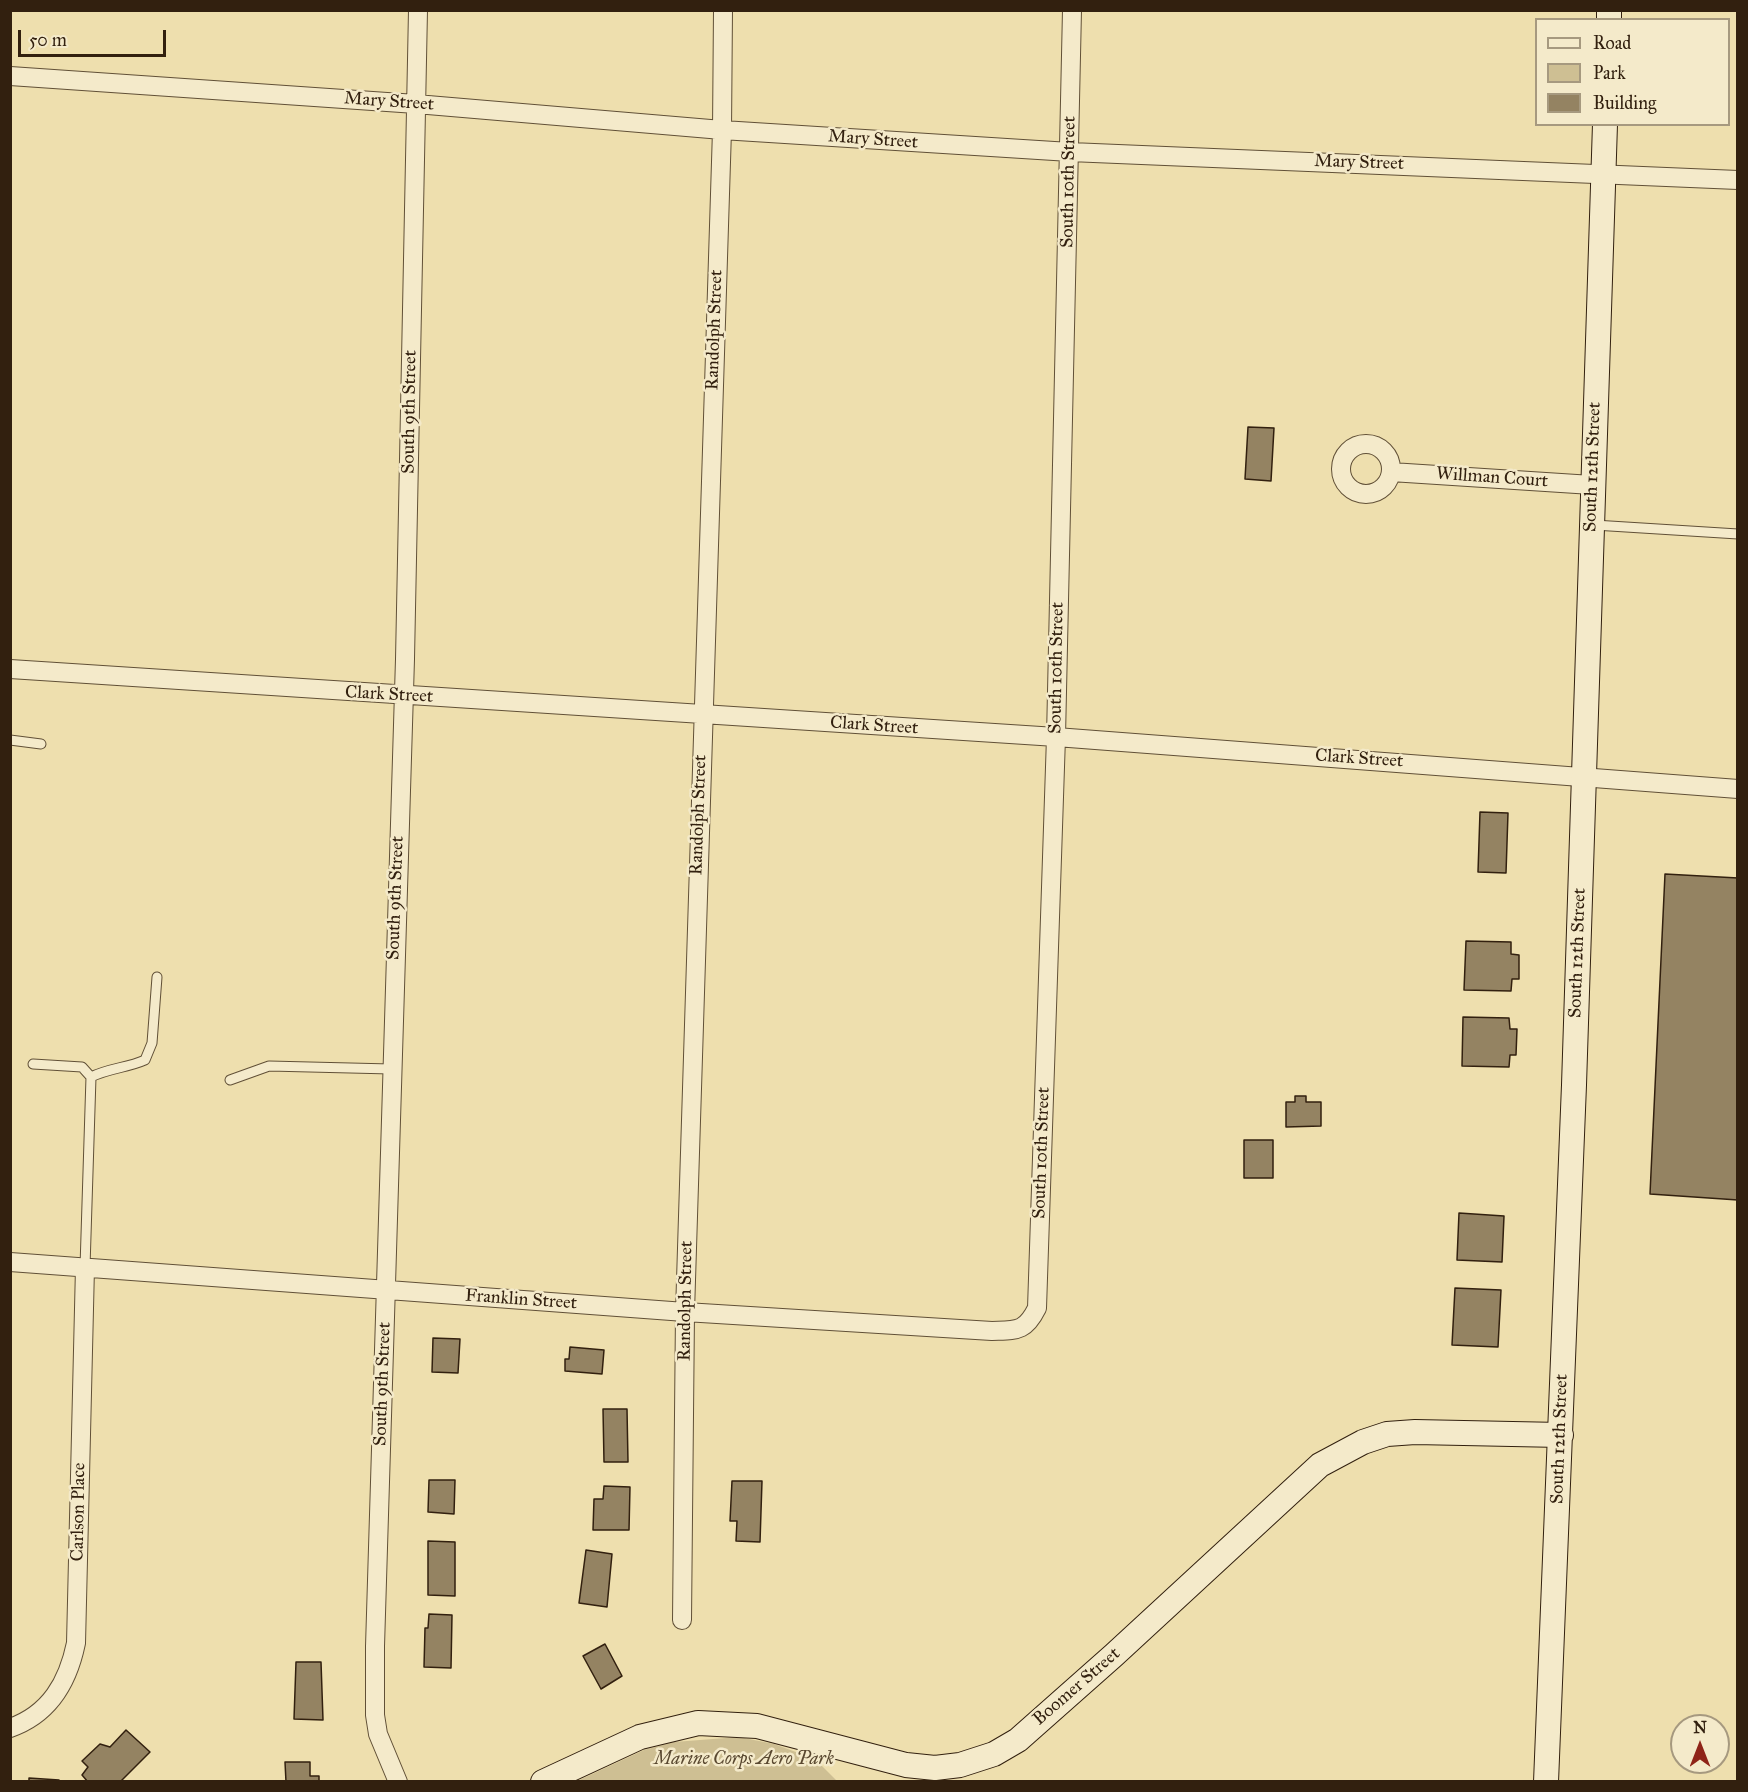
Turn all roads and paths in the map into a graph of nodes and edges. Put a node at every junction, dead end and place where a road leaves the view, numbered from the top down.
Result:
1 (418, 10) edge
2 (723, 10) edge
3 (1072, 10) edge
4 (10, 76) edge
5 (416, 104) junction
6 (1605, 126) edge
7 (722, 130) junction
8 (1070, 152) junction
9 (1602, 172) junction
10 (1737, 180) edge
11 (1391, 472) dead end
12 (1592, 485) junction
13 (1592, 525) junction
14 (1737, 534) edge
15 (10, 669) edge
16 (403, 696) junction
17 (702, 715) junction
18 (1056, 737) junction
19 (10, 740) edge
20 (41, 744) dead end
21 (1582, 776) junction
22 (1737, 789) edge
23 (157, 977) dead end
24 (33, 1064) dead end
25 (392, 1069) junction
26 (92, 1077) junction
27 (230, 1080) dead end
28 (10, 1262) edge
29 (85, 1267) junction
30 (385, 1290) junction
31 (685, 1312) junction
32 (1030, 1323) joint
33 (1561, 1435) junction
34 (682, 1620) dead end
35 (10, 1728) edge
36 (398, 1782) edge
37 (543, 1782) edge
38 (1546, 1782) edge

1 - 5 street, South 9th Street
2 - 7 street, Randolph Street
3 - 8 street, South 10th Street
4 - 5 street, Mary Street
5 - 7 street, Mary Street
5 - 16 street, South 9th Street
6 - 9 street, South 12th Street
7 - 8 street, Mary Street
7 - 17 street, Randolph Street
8 - 9 street, Mary Street
8 - 18 street, South 10th Street
9 - 10 street, Mary Street
9 - 12 street, South 12th Street
11 - 12 street, Willman Court
12 - 13 street, South 12th Street
13 - 14 lane
13 - 21 street, South 12th Street
15 - 16 street, Clark Street
16 - 17 street, Clark Street
16 - 25 street, South 9th Street
17 - 18 street, Clark Street
17 - 31 street, Randolph Street
18 - 21 street, Clark Street
18 - 32 street, South 10th Street
19 - 20 lane
21 - 22 street, Clark Street
21 - 33 street, South 12th Street
23 - 26 lane
24 - 26 lane
25 - 27 lane
25 - 30 street, South 9th Street
26 - 29 lane
28 - 29 street, Franklin Street
29 - 30 street, Franklin Street
29 - 35 street, Carlson Place
30 - 31 street, Franklin Street
30 - 36 street, South 9th Street
31 - 32 street, Franklin Street
31 - 34 street, Randolph Street
33 - 37 street, Boomer Street
33 - 38 street, South 12th Street

